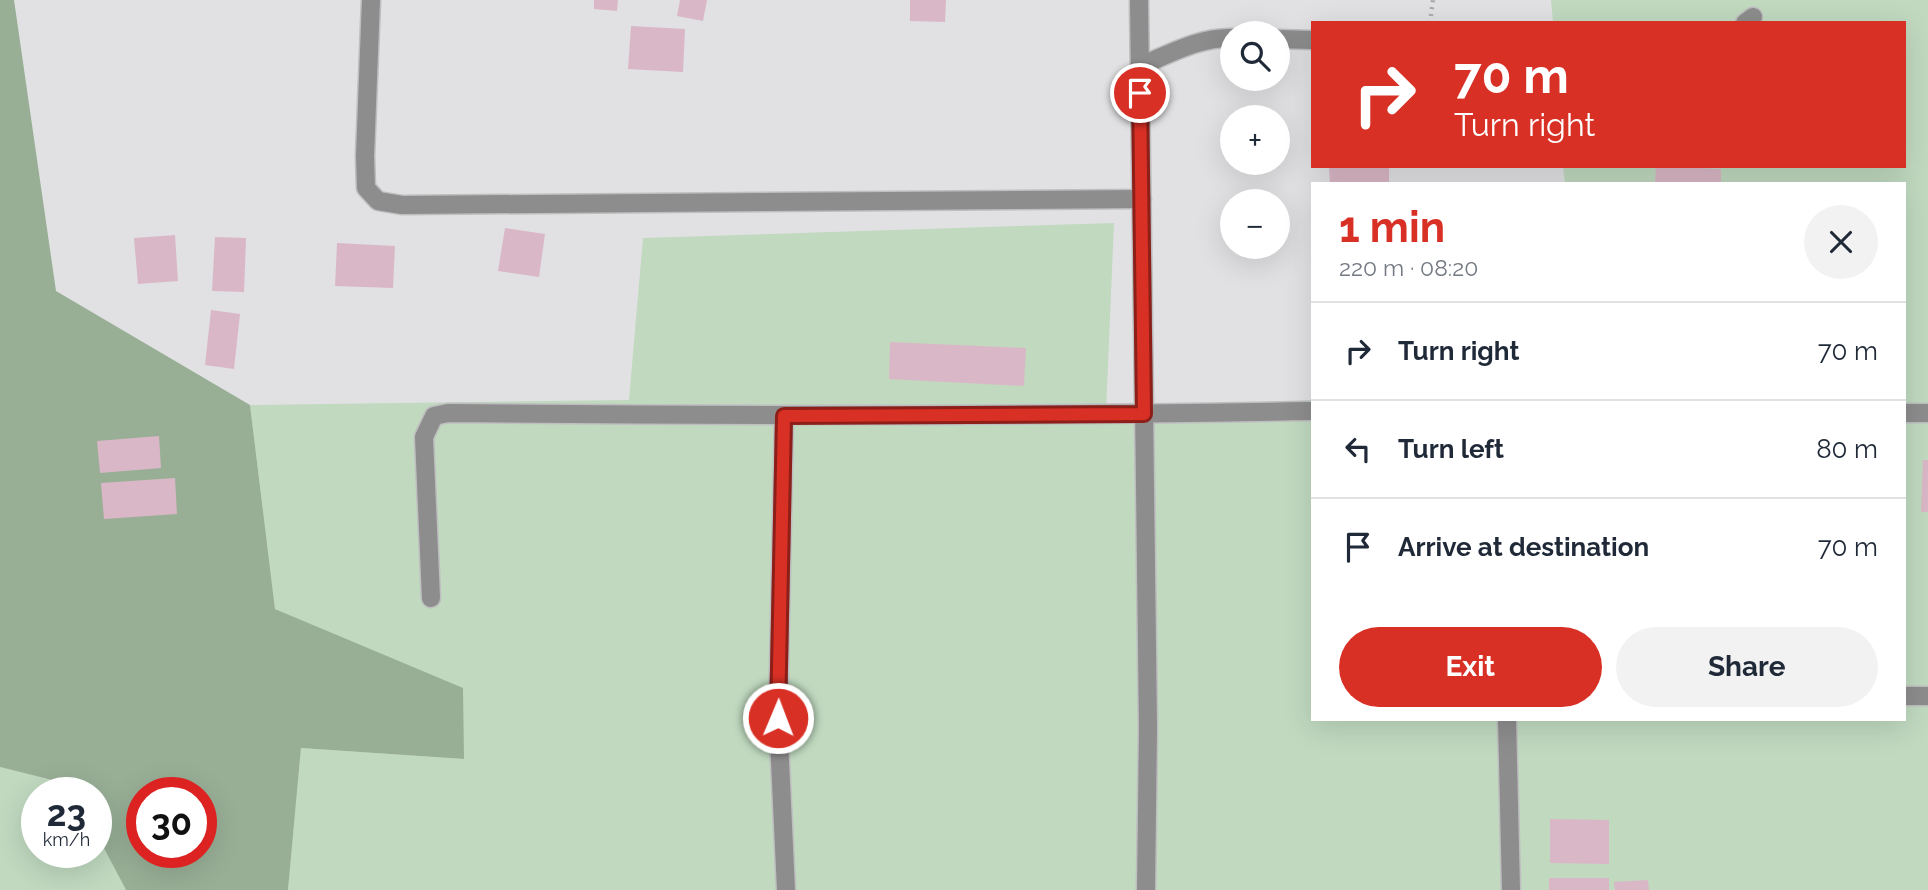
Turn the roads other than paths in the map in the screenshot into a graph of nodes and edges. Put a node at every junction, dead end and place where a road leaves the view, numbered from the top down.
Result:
1 (372, 0) edge
2 (1139, 0) edge
3 (1220, 38) edge
4 (1290, 39) edge
5 (1311, 40) edge
6 (1140, 66) junction
7 (1142, 200) junction
8 (1311, 411) edge
9 (1906, 413) edge
10 (1928, 413) edge
11 (1144, 414) junction
12 (784, 416) junction
13 (431, 598) dead end
14 (1906, 696) edge
15 (1928, 696) edge
16 (1507, 721) edge
17 (786, 890) edge
18 (1146, 890) edge
19 (1511, 890) edge

1 - 7 street
2 - 6 street
3 - 6 street
4 - 5 street
6 - 7 street
7 - 11 street
8 - 11 street
9 - 10 street
11 - 12 street
11 - 18 street
12 - 13 street
12 - 17 street
14 - 15 street
16 - 19 street

